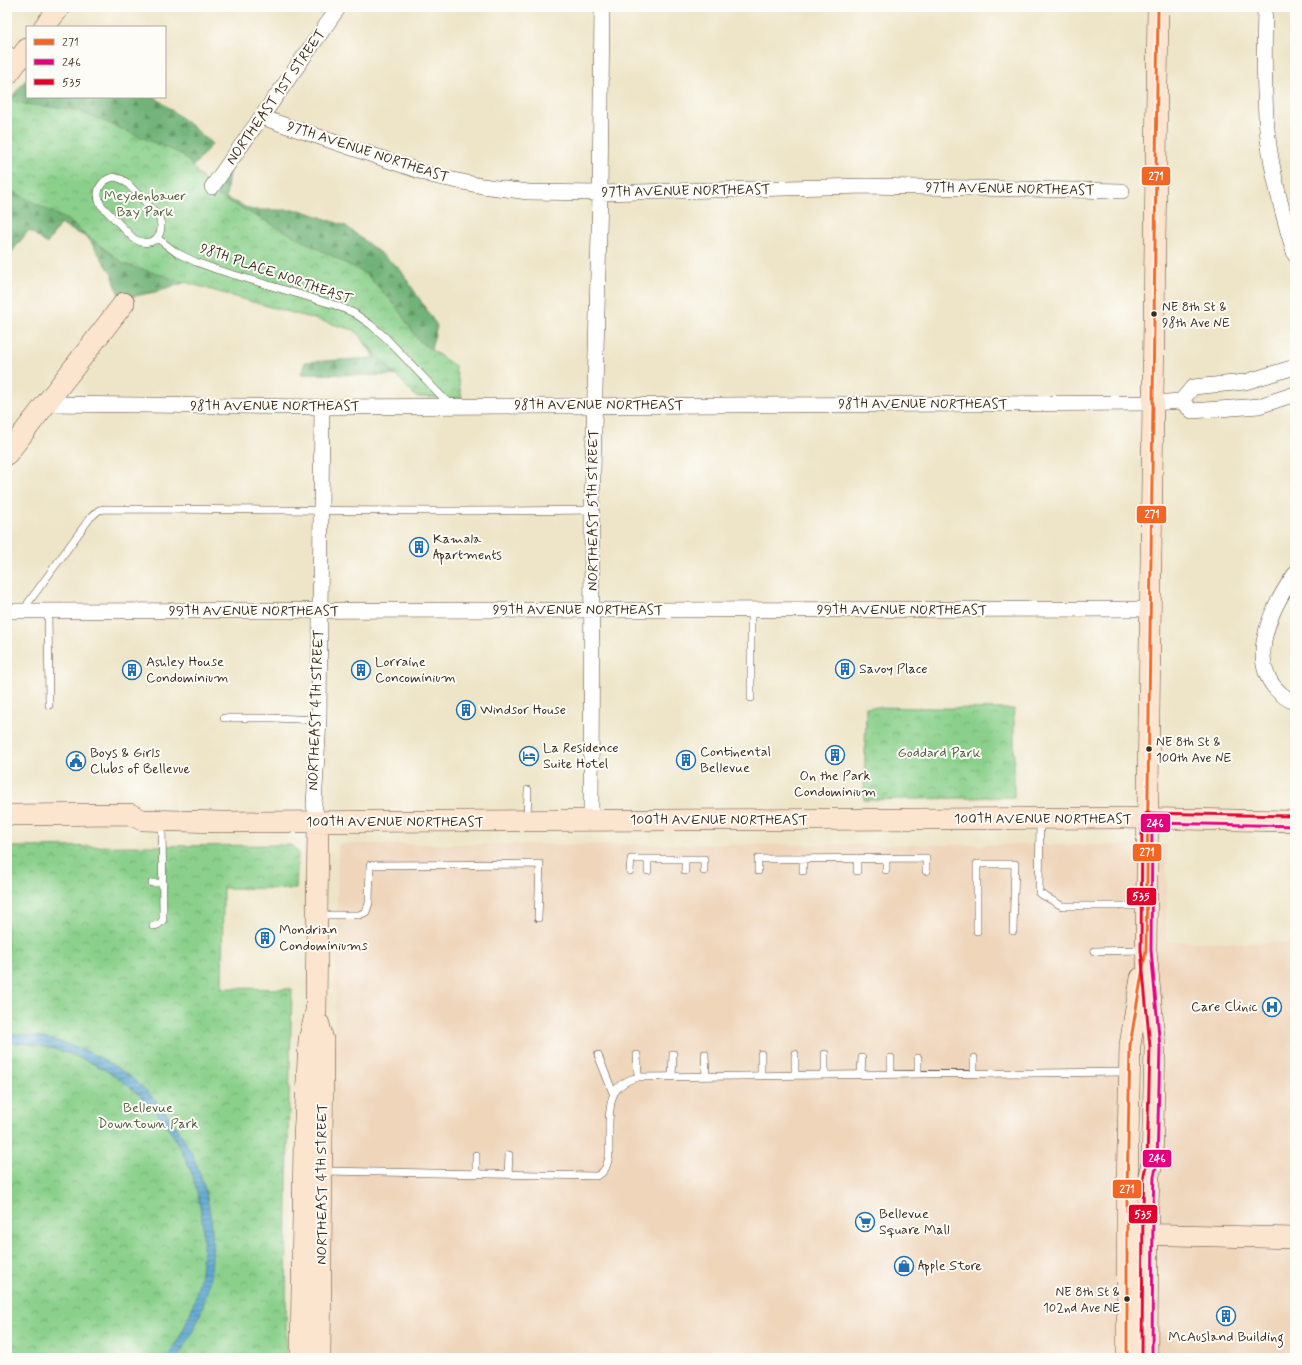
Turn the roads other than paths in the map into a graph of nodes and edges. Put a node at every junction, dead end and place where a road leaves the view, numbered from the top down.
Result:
1 (60, 7) edge
2 (339, 7) edge
3 (602, 7) edge
4 (1158, 7) edge
5 (1265, 7) edge
6 (45, 26) edge
7 (261, 117) junction
8 (212, 186) dead end
9 (1122, 191) dead end
10 (600, 193) junction
11 (157, 238) junction
12 (1295, 255) edge
13 (124, 303) dead end
14 (1295, 368) edge
15 (1295, 394) edge
16 (1181, 401) junction
17 (1153, 403) junction
18 (45, 404) junction
19 (594, 405) junction
20 (451, 406) junction
21 (322, 407) junction
22 (7, 454) edge
23 (320, 510) junction
24 (592, 510) junction
25 (1295, 574) edge
26 (1150, 609) junction
27 (592, 610) junction
28 (751, 610) junction
29 (7, 611) edge
30 (28, 611) junction
31 (48, 611) junction
32 (319, 611) junction
33 (751, 698) dead end
34 (1295, 703) edge
35 (49, 705) dead end
36 (224, 718) dead end
37 (319, 720) junction
38 (528, 790) dead end
39 (7, 815) edge
40 (1148, 818) junction
41 (1040, 819) junction
42 (152, 820) junction
43 (591, 821) junction
44 (1295, 821) edge
45 (527, 822) junction
46 (318, 823) junction
47 (7, 828) edge
48 (856, 858) junction
49 (886, 858) junction
50 (648, 859) junction
51 (685, 859) junction
52 (803, 859) junction
53 (857, 870) dead end
54 (886, 870) dead end
55 (926, 870) dead end
56 (630, 871) dead end
57 (648, 871) dead end
58 (685, 871) dead end
59 (704, 871) dead end
60 (758, 871) dead end
61 (803, 871) dead end
62 (152, 883) dead end
63 (163, 883) junction
64 (1146, 906) junction
65 (317, 916) junction
66 (538, 918) dead end
67 (153, 926) dead end
68 (977, 931) dead end
69 (1014, 931) dead end
70 (1146, 950) junction
71 (1094, 951) dead end
72 (673, 1054) dead end
73 (705, 1054) dead end
74 (761, 1054) dead end
75 (795, 1054) dead end
76 (825, 1054) dead end
77 (598, 1055) dead end
78 (637, 1055) dead end
79 (862, 1058) dead end
80 (891, 1058) dead end
81 (918, 1058) dead end
82 (974, 1058) dead end
83 (1130, 1072) junction
84 (974, 1073) junction
85 (861, 1074) junction
86 (891, 1074) junction
87 (918, 1074) junction
88 (761, 1075) junction
89 (795, 1075) junction
90 (825, 1075) junction
91 (672, 1076) junction
92 (706, 1076) junction
93 (638, 1077) junction
94 (613, 1093) junction
95 (508, 1155) dead end
96 (476, 1156) dead end
97 (313, 1170) junction
98 (476, 1174) junction
99 (508, 1175) junction
100 (1149, 1175) junction
101 (1127, 1234) junction
102 (1148, 1234) junction
103 (1295, 1238) edge
104 (301, 1358) edge
105 (320, 1358) edge
106 (1127, 1358) edge
107 (1147, 1358) edge

1 - 6 main road
2 - 7 street, NORTHEAST 1ST STREET
3 - 10 street, NORTHEAST 5TH STREET
4 - 17 main road
5 - 12 street
7 - 8 street, NORTHEAST 1ST STREET
7 - 10 street, 97TH AVENUE NORTHEAST
9 - 10 street, 97TH AVENUE NORTHEAST
10 - 19 street, NORTHEAST 5TH STREET
11 - 11 lane
11 - 20 lane, 98TH PLACE NORTHEAST
13 - 18 main road
14 - 16 street
15 - 16 street
16 - 17 street, 98TH AVENUE NORTHEAST
17 - 19 street, 98TH AVENUE NORTHEAST
17 - 26 main road
18 - 21 street, 98TH AVENUE NORTHEAST
18 - 22 main road
19 - 20 street, 98TH AVENUE NORTHEAST
19 - 24 street, NORTHEAST 5TH STREET
20 - 21 street, 98TH AVENUE NORTHEAST
21 - 23 street, NORTHEAST 4TH STREET
23 - 24 lane
23 - 30 lane
23 - 32 street, NORTHEAST 4TH STREET
24 - 27 street, NORTHEAST 5TH STREET
25 - 34 street
26 - 28 street, 99TH AVENUE NORTHEAST
26 - 40 main road
27 - 28 street, 99TH AVENUE NORTHEAST
27 - 32 street, 99TH AVENUE NORTHEAST
27 - 43 street, NORTHEAST 5TH STREET
28 - 33 lane
29 - 30 street, 99TH AVENUE NORTHEAST
30 - 31 street, 99TH AVENUE NORTHEAST
31 - 32 street, 99TH AVENUE NORTHEAST
31 - 35 lane
32 - 37 street, NORTHEAST 4TH STREET
36 - 37 lane
37 - 46 street, NORTHEAST 4TH STREET
38 - 45 lane
39 - 42 main road, 100TH AVENUE NORTHEAST
40 - 41 main road, 100TH AVENUE NORTHEAST
40 - 44 main road, 100TH AVENUE NORTHEAST
40 - 64 main road
41 - 43 main road, 100TH AVENUE NORTHEAST
41 - 64 lane
42 - 46 main road, 100TH AVENUE NORTHEAST
42 - 47 main road, 100TH AVENUE NORTHEAST
42 - 63 lane
43 - 45 main road, 100TH AVENUE NORTHEAST
45 - 46 main road, 100TH AVENUE NORTHEAST
46 - 65 main road, NORTHEAST 4TH STREET
48 - 49 lane
48 - 52 lane
48 - 53 lane
49 - 54 lane
49 - 55 lane
50 - 51 lane
50 - 56 lane
50 - 57 lane
51 - 58 lane
51 - 59 lane
52 - 60 lane
52 - 61 lane
62 - 63 lane
63 - 67 lane
64 - 70 main road
65 - 66 lane
65 - 97 main road, NORTHEAST 4TH STREET
68 - 69 lane
70 - 71 lane
70 - 83 main road
70 - 100 main road
72 - 91 lane
73 - 92 lane
74 - 88 lane
75 - 89 lane
76 - 90 lane
77 - 94 lane
78 - 93 lane
79 - 85 lane
80 - 86 lane
81 - 87 lane
82 - 84 lane
83 - 84 lane
83 - 100 main road
83 - 101 main road
84 - 87 lane
85 - 86 lane
85 - 90 lane
86 - 87 lane
88 - 89 lane
88 - 92 lane
89 - 90 lane
91 - 92 lane
91 - 93 lane
93 - 94 lane
94 - 99 lane
95 - 99 lane
96 - 98 lane
97 - 98 lane
97 - 104 main road, NORTHEAST 4TH STREET
97 - 105 main road, NORTHEAST 4TH STREET
98 - 99 lane
100 - 102 main road
101 - 102 main road
101 - 106 main road
102 - 103 main road
102 - 107 main road

